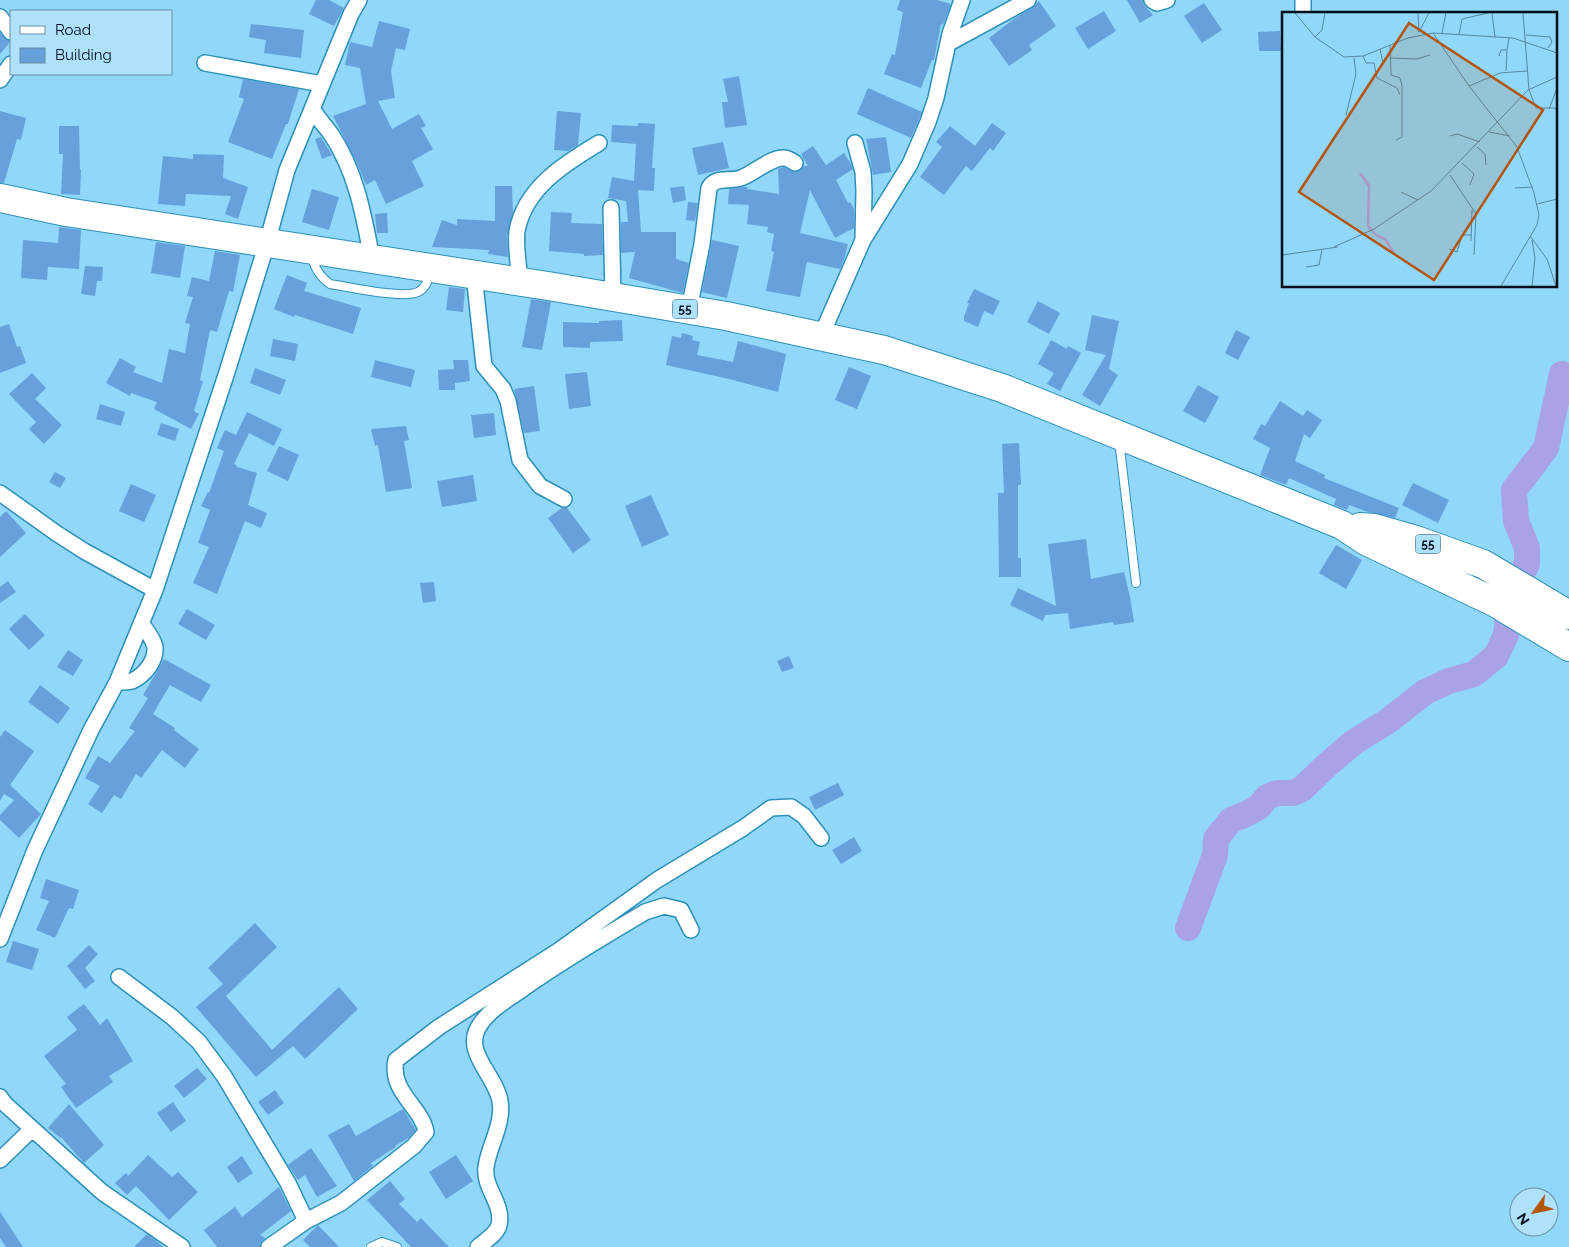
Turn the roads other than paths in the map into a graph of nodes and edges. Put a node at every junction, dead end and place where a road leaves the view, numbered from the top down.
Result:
1 (359, 0) edge
2 (962, 0) edge
3 (1028, 0) edge
4 (1152, 0) edge
5 (1167, 0) edge
6 (0, 17) edge
7 (10, 31) edge
8 (949, 43) junction
9 (205, 63) dead end
10 (10, 65) edge
11 (0, 80) edge
12 (322, 84) junction
13 (312, 110) junction
14 (599, 143) dead end
15 (855, 143) dead end
16 (795, 163) dead end
17 (0, 198) edge
18 (611, 208) dead end
19 (863, 240) junction
20 (267, 243) junction
21 (310, 250) junction
22 (372, 259) junction
23 (432, 268) junction
24 (474, 275) junction
25 (520, 282) junction
26 (613, 297) junction
27 (689, 310) junction
28 (821, 336) junction
29 (1118, 434) junction
30 (0, 493) edge
31 (564, 499) dead end
32 (1342, 525) junction
33 (1136, 583) dead end
34 (155, 590) junction
35 (1559, 608) edge
36 (141, 623) junction
37 (1569, 647) edge
38 (117, 682) junction
39 (821, 838) dead end
40 (690, 930) dead end
41 (0, 939) edge
42 (119, 977) dead end
43 (0, 1097) edge
44 (32, 1129) junction
45 (0, 1142) edge
46 (17, 1145) junction
47 (0, 1160) edge
48 (306, 1221) junction
49 (182, 1247) edge
50 (269, 1247) edge
51 (371, 1247) edge
52 (396, 1247) edge
53 (478, 1247) edge

1 - 12 street
2 - 8 street
3 - 8 street
4 - 5 street
6 - 7 street
8 - 19 street
9 - 12 street
10 - 11 street
12 - 13 street
13 - 20 street
13 - 22 street
14 - 25 street
15 - 19 street
16 - 27 street
17 - 20 highway, 55
18 - 26 street
19 - 28 street
20 - 21 highway, 55
20 - 34 street
21 - 22 highway, 55
21 - 23 lane
22 - 23 highway, 55
23 - 24 highway, 55
24 - 25 highway, 55
24 - 31 street
25 - 26 highway, 55
26 - 27 highway, 55
27 - 28 highway, 55
28 - 29 highway, 55
29 - 32 highway, 55
29 - 33 lane
30 - 34 street
32 - 35 highway, 55
32 - 37 highway, 55
34 - 36 street
36 - 38 street
36 - 38 street
38 - 41 street
39 - 48 street
40 - 53 street
42 - 48 street
43 - 44 street
44 - 46 street
44 - 49 street
45 - 46 street
46 - 47 street
48 - 50 street
51 - 52 lane

